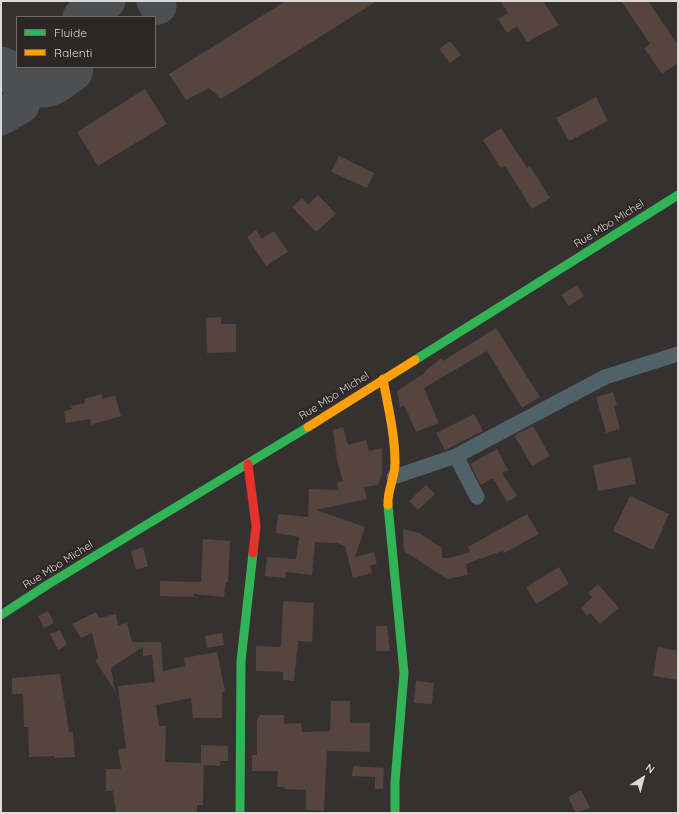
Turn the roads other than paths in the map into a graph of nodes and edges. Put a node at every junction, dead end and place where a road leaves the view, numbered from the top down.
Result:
1 (678, 195) edge
2 (678, 354) edge
3 (383, 379) junction
4 (456, 456) junction
5 (248, 464) junction
6 (394, 477) junction
7 (477, 496) dead end
8 (1, 615) edge
9 (240, 813) edge
10 (395, 813) edge

1 - 3 street, Rue Mbo Michel
2 - 4 street
3 - 5 street, Rue Mbo Michel
3 - 6 street
4 - 6 street
4 - 7 street
5 - 8 street, Rue Mbo Michel
5 - 9 street
6 - 10 street

